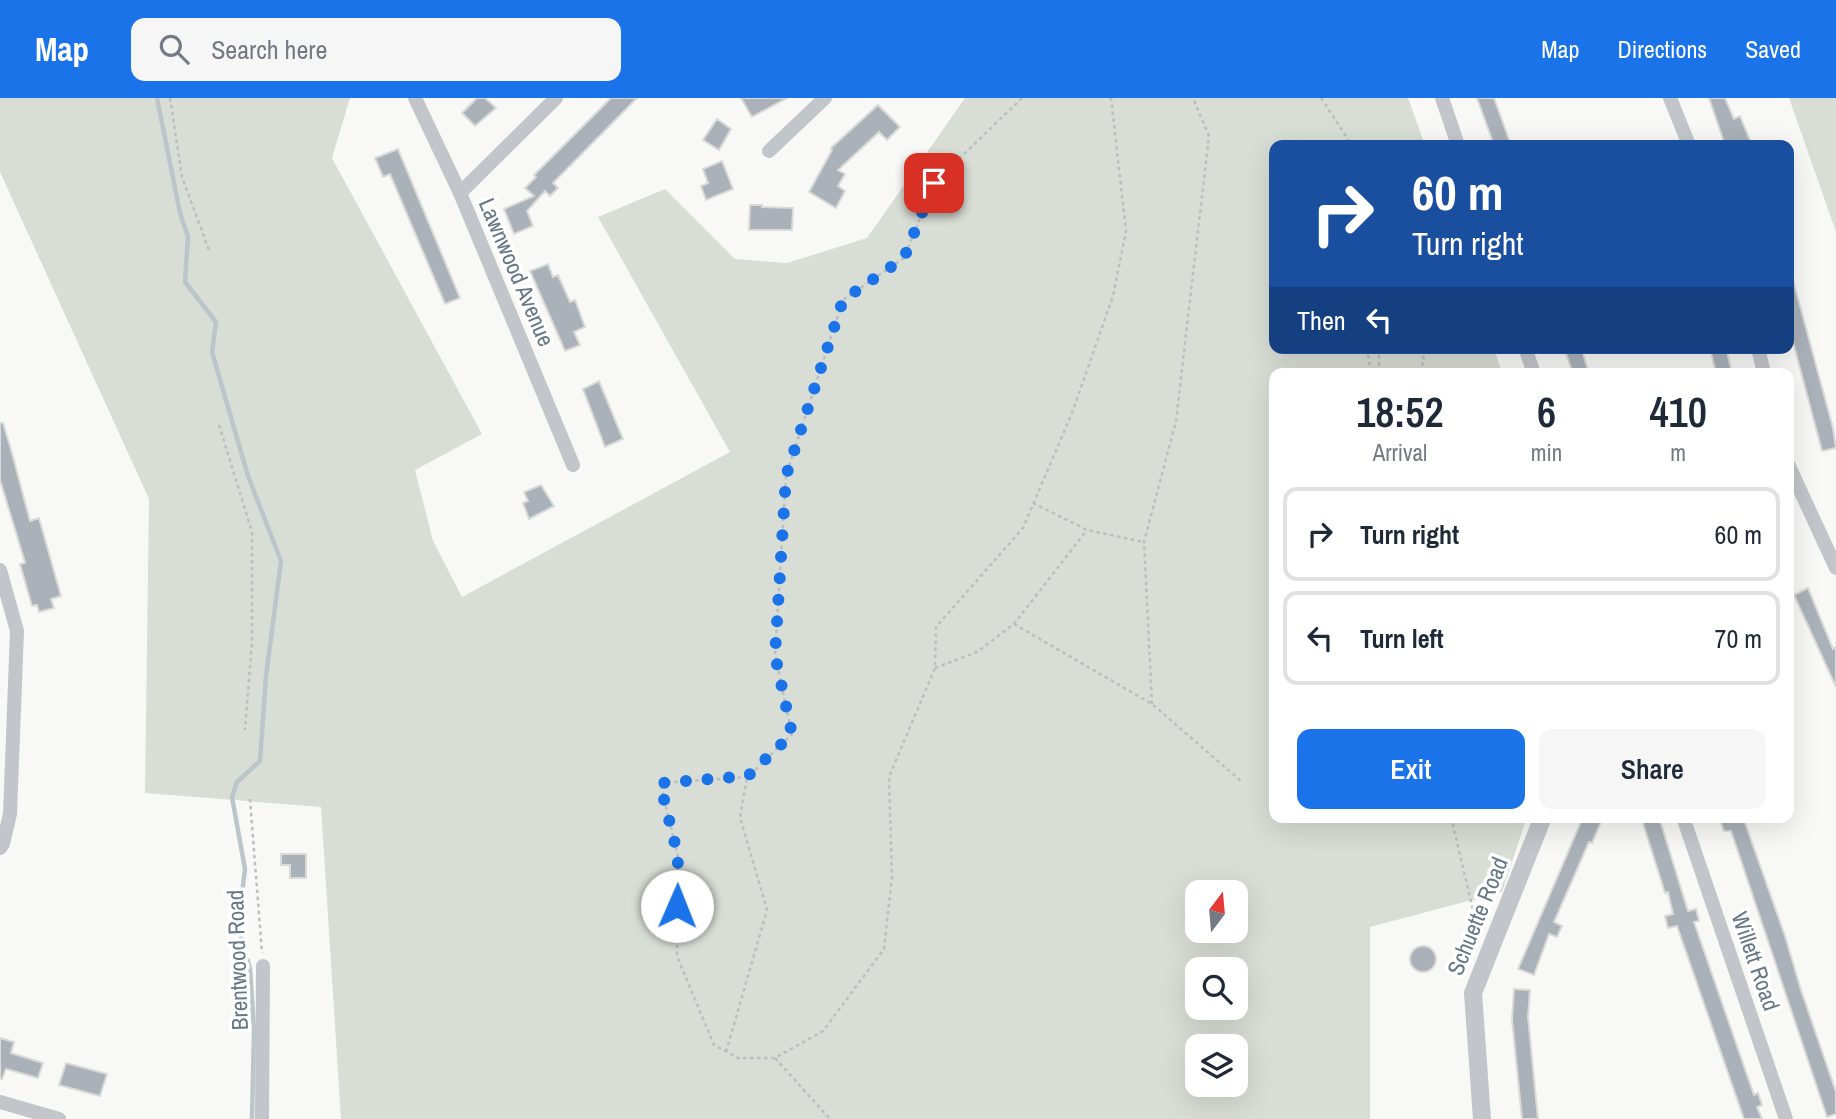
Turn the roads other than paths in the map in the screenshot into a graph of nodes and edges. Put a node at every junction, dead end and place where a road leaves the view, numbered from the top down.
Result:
1 (415, 98) edge
2 (556, 98) edge
3 (825, 98) edge
4 (1442, 98) edge
5 (1670, 98) edge
6 (1456, 140) edge
7 (1687, 140) edge
8 (769, 151) dead end
9 (460, 193) junction
10 (573, 465) dead end
11 (1794, 477) edge
12 (1836, 568) edge
13 (0, 570) edge
14 (1541, 823) edge
15 (1685, 823) edge
16 (0, 848) edge
17 (262, 965) road end
18 (0, 1102) edge
19 (59, 1119) edge
20 (262, 1119) edge
21 (1482, 1119) edge
22 (1786, 1119) edge

1 - 9 street, Lawnwood Avenue
2 - 9 street
3 - 8 street
4 - 6 street
5 - 7 street
9 - 10 street, Lawnwood Avenue
11 - 12 street
13 - 16 street
14 - 21 street, Schuette Road
15 - 22 street, Willett Road
17 - 20 street, Brentwood Road
18 - 19 street

